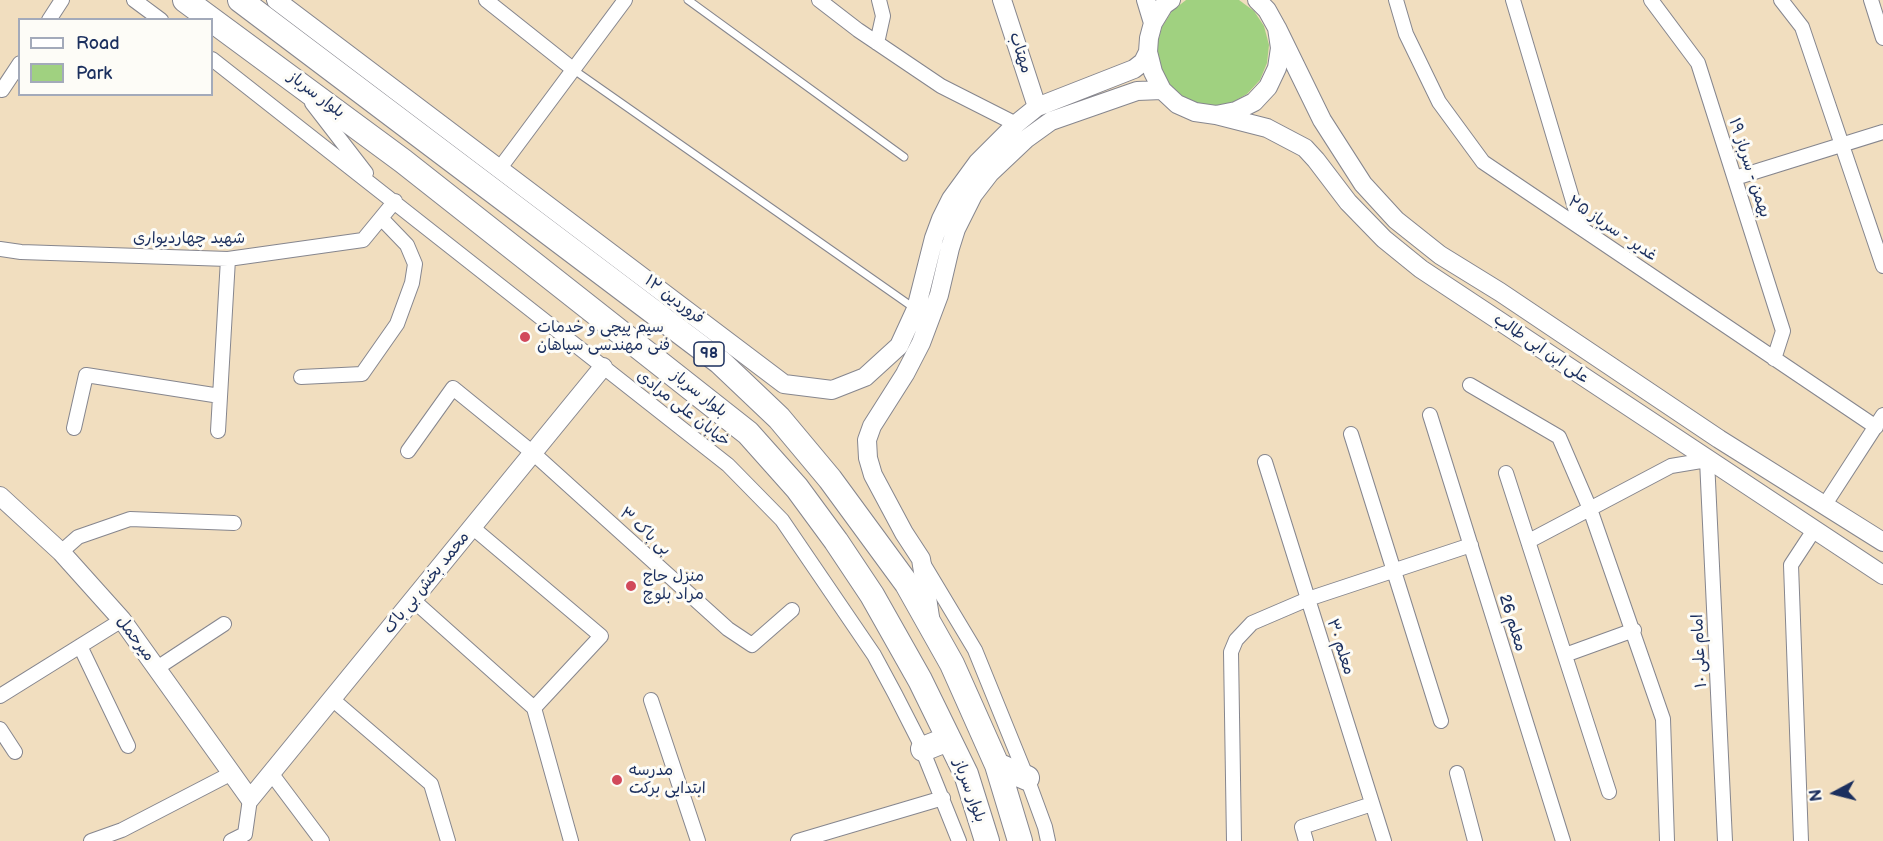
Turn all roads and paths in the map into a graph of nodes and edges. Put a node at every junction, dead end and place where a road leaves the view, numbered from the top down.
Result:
1 (62, 0) edge
2 (134, 0) edge
3 (185, 0) edge
4 (240, 0) edge
5 (486, 0) edge
6 (626, 0) edge
7 (688, 0) edge
8 (819, 0) edge
9 (879, 0) edge
10 (1002, 0) edge
11 (1146, 0) edge
12 (1171, 0) edge
13 (1257, 0) edge
14 (1396, 0) edge
15 (1513, 0) edge
16 (1652, 0) edge
17 (1781, 0) edge
18 (1871, 0) edge
19 (272, 11) edge
20 (50, 18) edge
21 (158, 18) edge
22 (210, 18) edge
23 (213, 20) edge
24 (1153, 23) junction
25 (221, 26) junction
26 (1277, 28) junction
27 (1883, 38) edge
28 (877, 43) junction
29 (248, 45) junction
30 (1148, 52) junction
31 (213, 60) edge
32 (18, 66) edge
33 (574, 70) junction
34 (292, 77) junction
35 (2, 90) dead end
36 (1162, 90) junction
37 (1037, 107) junction
38 (1216, 115) junction
39 (391, 116) junction
40 (435, 122) junction
41 (1021, 131) junction
42 (1883, 132) edge
43 (1844, 144) junction
44 (904, 157) dead end
45 (500, 168) junction
46 (1735, 178) junction
47 (380, 189) junction
48 (394, 201) junction
49 (381, 218) junction
50 (1581, 228) junction
51 (0, 249) edge
52 (228, 259) junction
53 (1883, 266) edge
54 (916, 309) junction
55 (1774, 359) junction
56 (603, 367) junction
57 (301, 377) dead end
58 (1470, 384) dead end
59 (220, 396) junction
60 (1430, 415) dead end
61 (1879, 421) edge
62 (74, 428) dead end
63 (218, 431) dead end
64 (1351, 434) dead end
65 (1719, 439) junction
66 (408, 451) dead end
67 (533, 453) junction
68 (1707, 460) junction
69 (1265, 462) dead end
70 (1506, 473) dead end
71 (1, 501) edge
72 (1824, 506) junction
73 (1590, 509) junction
74 (234, 523) dead end
75 (472, 527) junction
76 (1814, 530) junction
77 (1529, 541) junction
78 (1883, 542) edge
79 (1471, 545) junction
80 (62, 552) junction
81 (921, 559) junction
82 (1394, 571) junction
83 (1883, 575) edge
84 (1308, 599) junction
85 (413, 600) junction
86 (792, 610) dead end
87 (122, 620) junction
88 (224, 624) dead end
89 (932, 628) junction
90 (1634, 630) junction
91 (80, 646) junction
92 (1565, 655) junction
93 (157, 668) junction
94 (0, 696) edge
95 (332, 699) junction
96 (651, 700) dead end
97 (534, 708) junction
98 (1441, 721) dead end
99 (0, 729) edge
100 (948, 739) junction
101 (128, 746) dead end
102 (923, 749) junction
103 (15, 752) dead end
104 (997, 765) junction
105 (232, 773) junction
106 (271, 773) junction
107 (1457, 773) dead end
108 (1027, 778) junction
109 (1609, 792) dead end
110 (943, 798) junction
111 (250, 799) junction
112 (1372, 804) junction
113 (827, 837) edge
114 (91, 841) edge
115 (231, 841) edge
116 (322, 841) edge
117 (448, 841) edge
118 (571, 841) edge
119 (698, 841) edge
120 (798, 841) edge
121 (959, 841) edge
122 (987, 841) edge
123 (1020, 841) edge
124 (1048, 841) edge
125 (1234, 841) edge
126 (1306, 841) edge
127 (1384, 841) edge
128 (1475, 841) edge
129 (1563, 841) edge
130 (1667, 841) edge
131 (1725, 841) edge
132 (1801, 841) edge

1 - 20 street
2 - 21 street
3 - 22 highway, بلوار سرباز / 98
4 - 19 highway, بلوار سرباز / 98
4 - 25 highway
5 - 33 street
6 - 33 street
7 - 44 lane
8 - 28 street
9 - 28 street
10 - 37 street, مهتاب
11 - 24 street
12 - 24 street
13 - 26 street, علی ابن ابی طالب
14 - 50 street, غدیر - سرباز ۲۵
15 - 50 street
16 - 46 street, بهمن - سرباز ۱۹
17 - 43 street
18 - 27 street
19 - 29 highway
19 - 39 highway, بلوار سرباز / 98
19 - 40 street, ۱۲ فروردین
23 - 25 highway, بلوار سرباز / 98
24 - 30 street
25 - 29 highway, بلوار سرباز / 98
26 - 38 street
26 - 65 street, علی ابن ابی طالب
28 - 41 street
29 - 34 highway, بلوار سرباز / 98
30 - 36 street
30 - 37 street, ۱۲ فروردین
31 - 47 street, خیابان علی مرادی
32 - 35 street
33 - 45 street
33 - 54 lane
34 - 47 street
34 - 100 highway, بلوار سرباز / 98
36 - 38 street, علی ابن ابی طالب
36 - 41 street, ۱۲ فروردین
37 - 41 street, ۱۲ فروردین
38 - 68 street, علی ابن ابی طالب
39 - 40 street
39 - 89 highway, بلوار سرباز / 98
40 - 45 street, ۱۲ فروردین
41 - 54 street, ۱۲ فروردین
41 - 81 street, ۱۲ فروردین
42 - 43 street
43 - 46 street
43 - 53 street
45 - 54 street, ۱۲ فروردین
46 - 55 street, بهمن - سرباز ۱۹
47 - 48 street, خیابان علی مرادی
48 - 49 street, شهید چهاردیواری
48 - 56 street, خیابان علی مرادی
49 - 52 street, شهید چهاردیواری
49 - 57 street
50 - 55 street, غدیر - سرباز ۲۵
51 - 52 street, شهید چهاردیواری
52 - 59 street
55 - 61 street, غدیر - سرباز ۲۵
56 - 67 street, محمد بخش بی باک
56 - 102 street, خیابان علی مرادی
58 - 73 street
59 - 62 street
59 - 63 street
60 - 79 street, معلم 26
61 - 72 street
64 - 82 street
65 - 68 street
65 - 72 street, علی ابن ابی طالب
66 - 67 street
67 - 75 street, محمد بخش بی باک
67 - 86 street, بی باک ۳
68 - 73 street
68 - 76 street, علی ابن ابی طالب
68 - 131 street, امام علی ۱۰
69 - 84 street, معلم ۳۰
70 - 77 street
71 - 80 street, میرحمل
72 - 78 street, علی ابن ابی طالب
73 - 77 street
73 - 90 street
74 - 80 street
75 - 85 street, محمد بخش بی باک
75 - 97 street
76 - 83 street, علی ابن ابی طالب
76 - 132 street
77 - 92 street
79 - 82 street
79 - 129 street, معلم 26
80 - 87 street, میرحمل
81 - 89 street, ۱۲ فروردین
81 - 108 street
82 - 84 street
82 - 98 street
84 - 112 street, معلم ۳۰
84 - 125 street
85 - 95 street, محمد بخش بی باک
85 - 97 street
87 - 91 street
87 - 93 street, میرحمل
88 - 93 street
89 - 104 highway, بلوار سرباز / 98
90 - 92 street
90 - 130 street
91 - 94 street
91 - 101 street
92 - 109 street
93 - 105 street, میرحمل
95 - 106 street, محمد بخش بی باک
95 - 117 street
96 - 119 street
97 - 118 street
99 - 103 street
100 - 102 highway
100 - 122 highway, بلوار سرباز / 98
102 - 110 street, خیابان علی مرادی
104 - 108 highway
104 - 123 highway, بلوار سرباز / 98
105 - 111 street, میرحمل
105 - 114 street
106 - 111 street, محمد بخش بی باک
106 - 116 street
107 - 128 street
108 - 124 street
110 - 113 street
110 - 121 street, خیابان علی مرادی
111 - 115 street
112 - 126 street
112 - 127 street, معلم ۳۰
113 - 120 street

